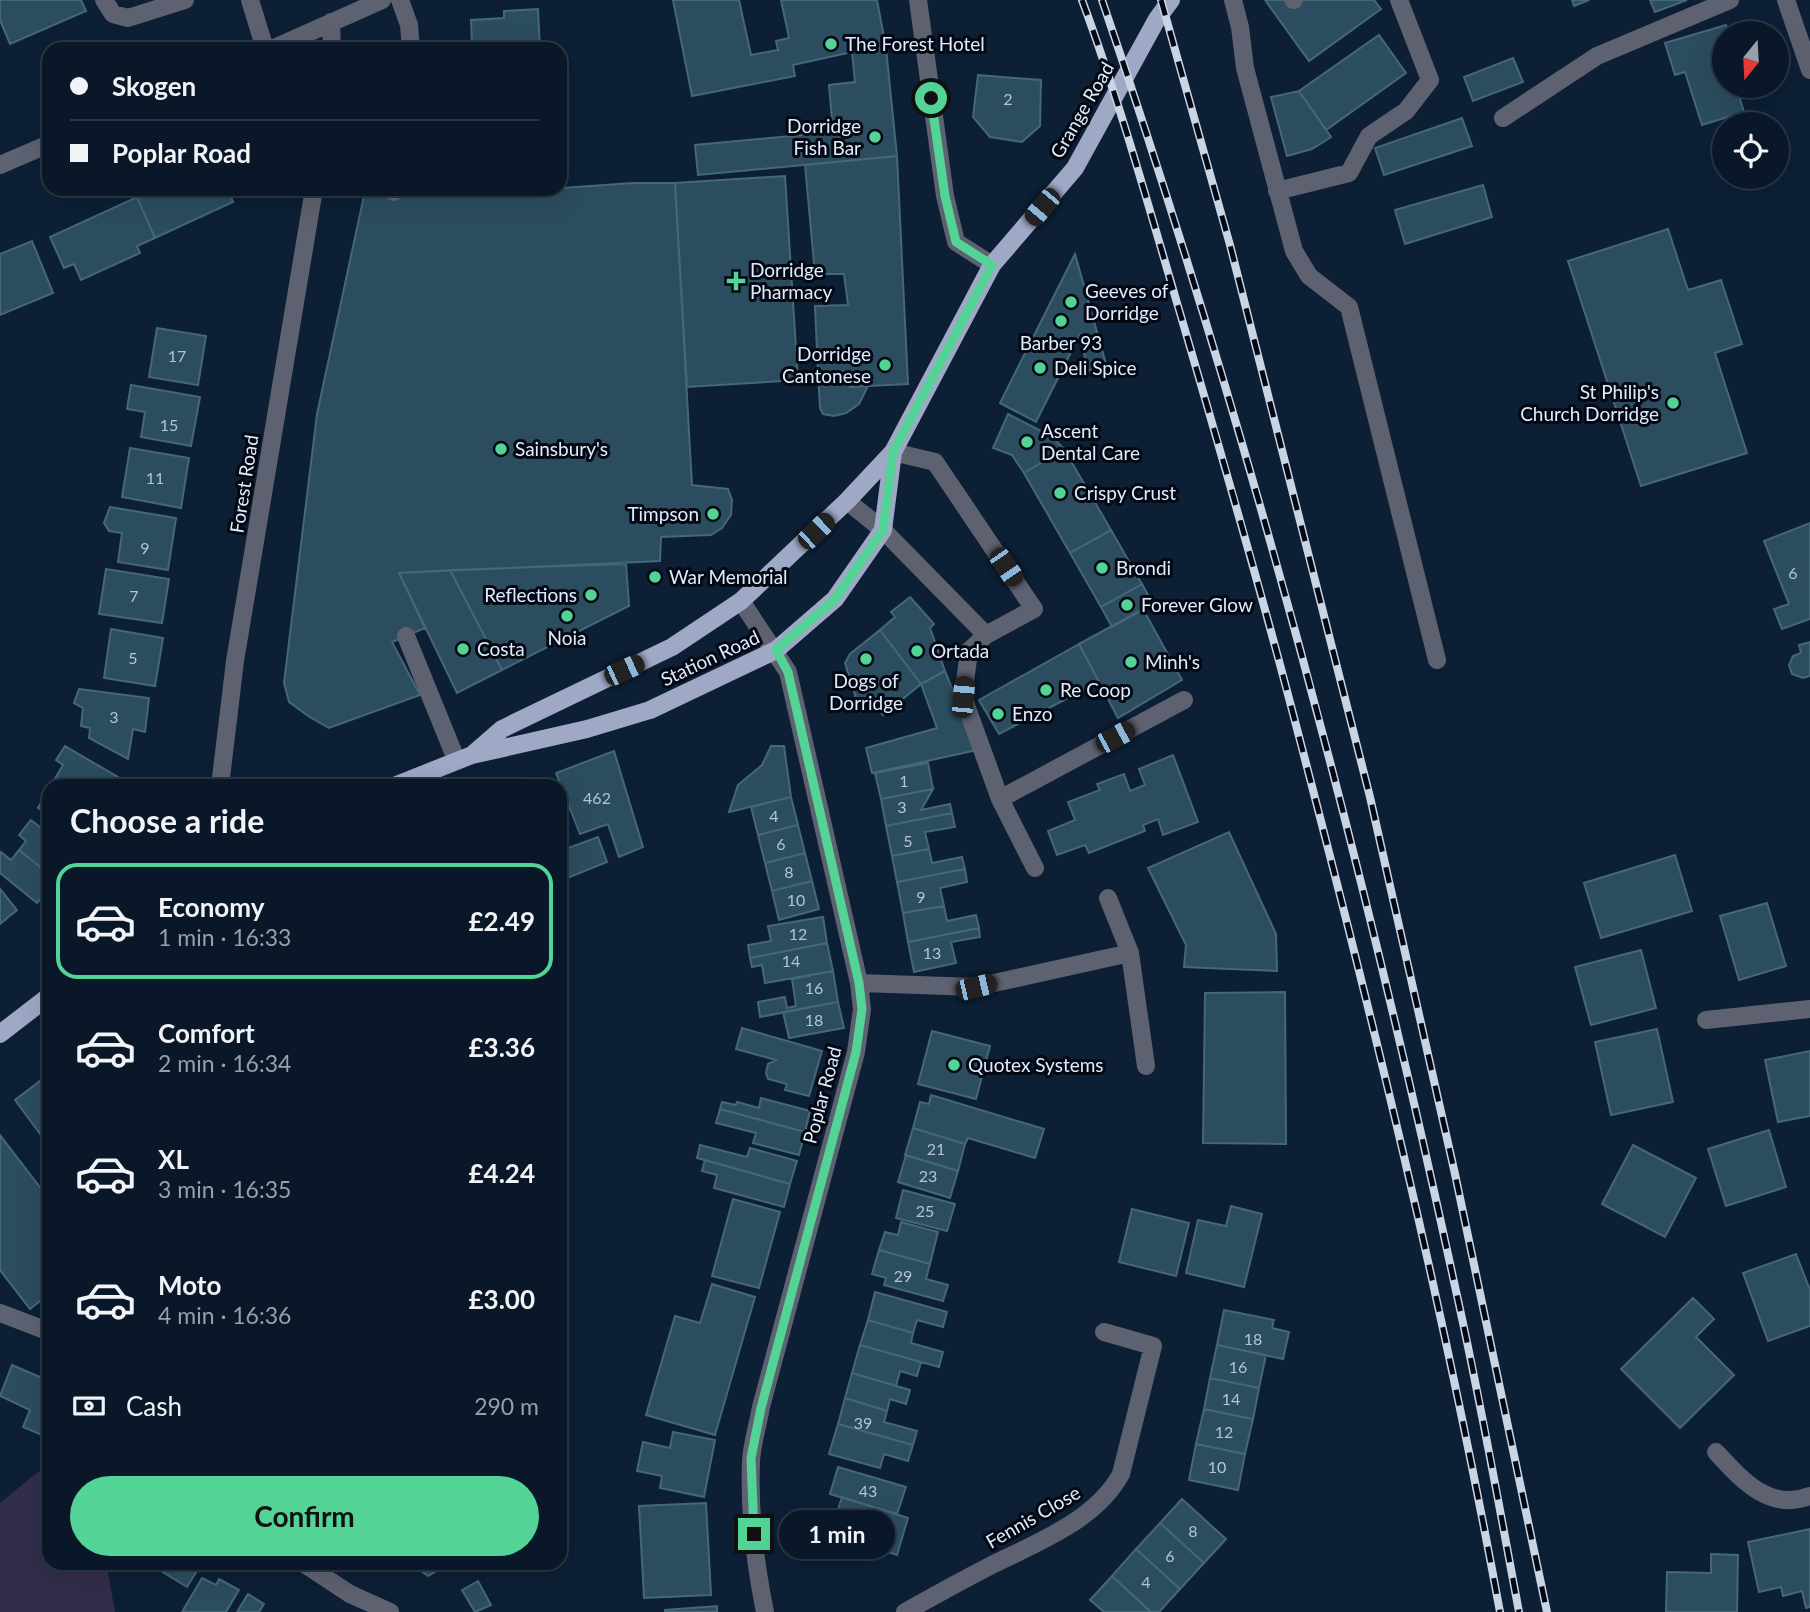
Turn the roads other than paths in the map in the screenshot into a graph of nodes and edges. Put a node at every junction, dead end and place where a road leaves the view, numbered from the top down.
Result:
1 (104, 0) edge
2 (186, 0) edge
3 (250, 0) edge
4 (382, 0) edge
5 (400, 0) edge
6 (918, 0) edge
7 (1171, 0) edge
8 (1233, 0) edge
9 (1399, 0) edge
10 (1730, 0) edge
11 (1786, 0) edge
12 (331, 22) junction
13 (263, 42) edge
14 (287, 42) edge
15 (332, 42) edge
16 (410, 42) edge
17 (1810, 69) edge
18 (1503, 118) dead end
19 (42, 147) edge
20 (0, 165) edge
21 (1277, 191) junction
22 (313, 196) edge
23 (992, 265) junction
24 (893, 452) junction
25 (847, 502) junction
26 (883, 530) junction
27 (741, 601) junction
28 (986, 635) junction
29 (407, 636) dead end
30 (776, 650) junction
31 (1437, 660) dead end
32 (1184, 700) dead end
33 (464, 757) junction
34 (221, 779) edge
35 (411, 779) edge
36 (1000, 799) junction
37 (1035, 868) dead end
38 (1108, 898) dead end
39 (1130, 953) junction
40 (859, 983) junction
41 (42, 1001) edge
42 (1810, 1009) edge
43 (1706, 1020) dead end
44 (0, 1034) edge
45 (1146, 1066) dead end
46 (0, 1313) edge
47 (42, 1328) edge
48 (1104, 1332) dead end
49 (1716, 1452) dead end
50 (1810, 1496) edge
51 (314, 1570) edge
52 (390, 1612) edge
53 (765, 1612) edge
54 (905, 1612) edge

1 - 2 street
3 - 13 street
4 - 12 street
5 - 16 street
6 - 23 street
7 - 23 main road, Grange Road
8 - 21 street
9 - 21 street
10 - 18 street
11 - 17 street
12 - 14 street
12 - 15 street
19 - 20 street
21 - 31 street
22 - 34 street, Forest Road
23 - 24 main road, Station Road
24 - 25 main road, Station Road
24 - 26 main road, Station Road
24 - 28 street
25 - 26 street
25 - 27 main road, Station Road
26 - 28 street
26 - 30 main road, Station Road
27 - 30 street, Poplar Road
27 - 33 main road, Station Road
28 - 36 street
29 - 33 street
30 - 33 main road, Station Road
30 - 40 street, Poplar Road
32 - 36 street
33 - 35 main road, Station Road
36 - 37 street
38 - 39 street
39 - 40 street
39 - 45 street
40 - 53 street, Poplar Road
41 - 44 main road
42 - 43 street
46 - 47 street
48 - 54 street, Fennis Close
49 - 50 street
51 - 52 street

